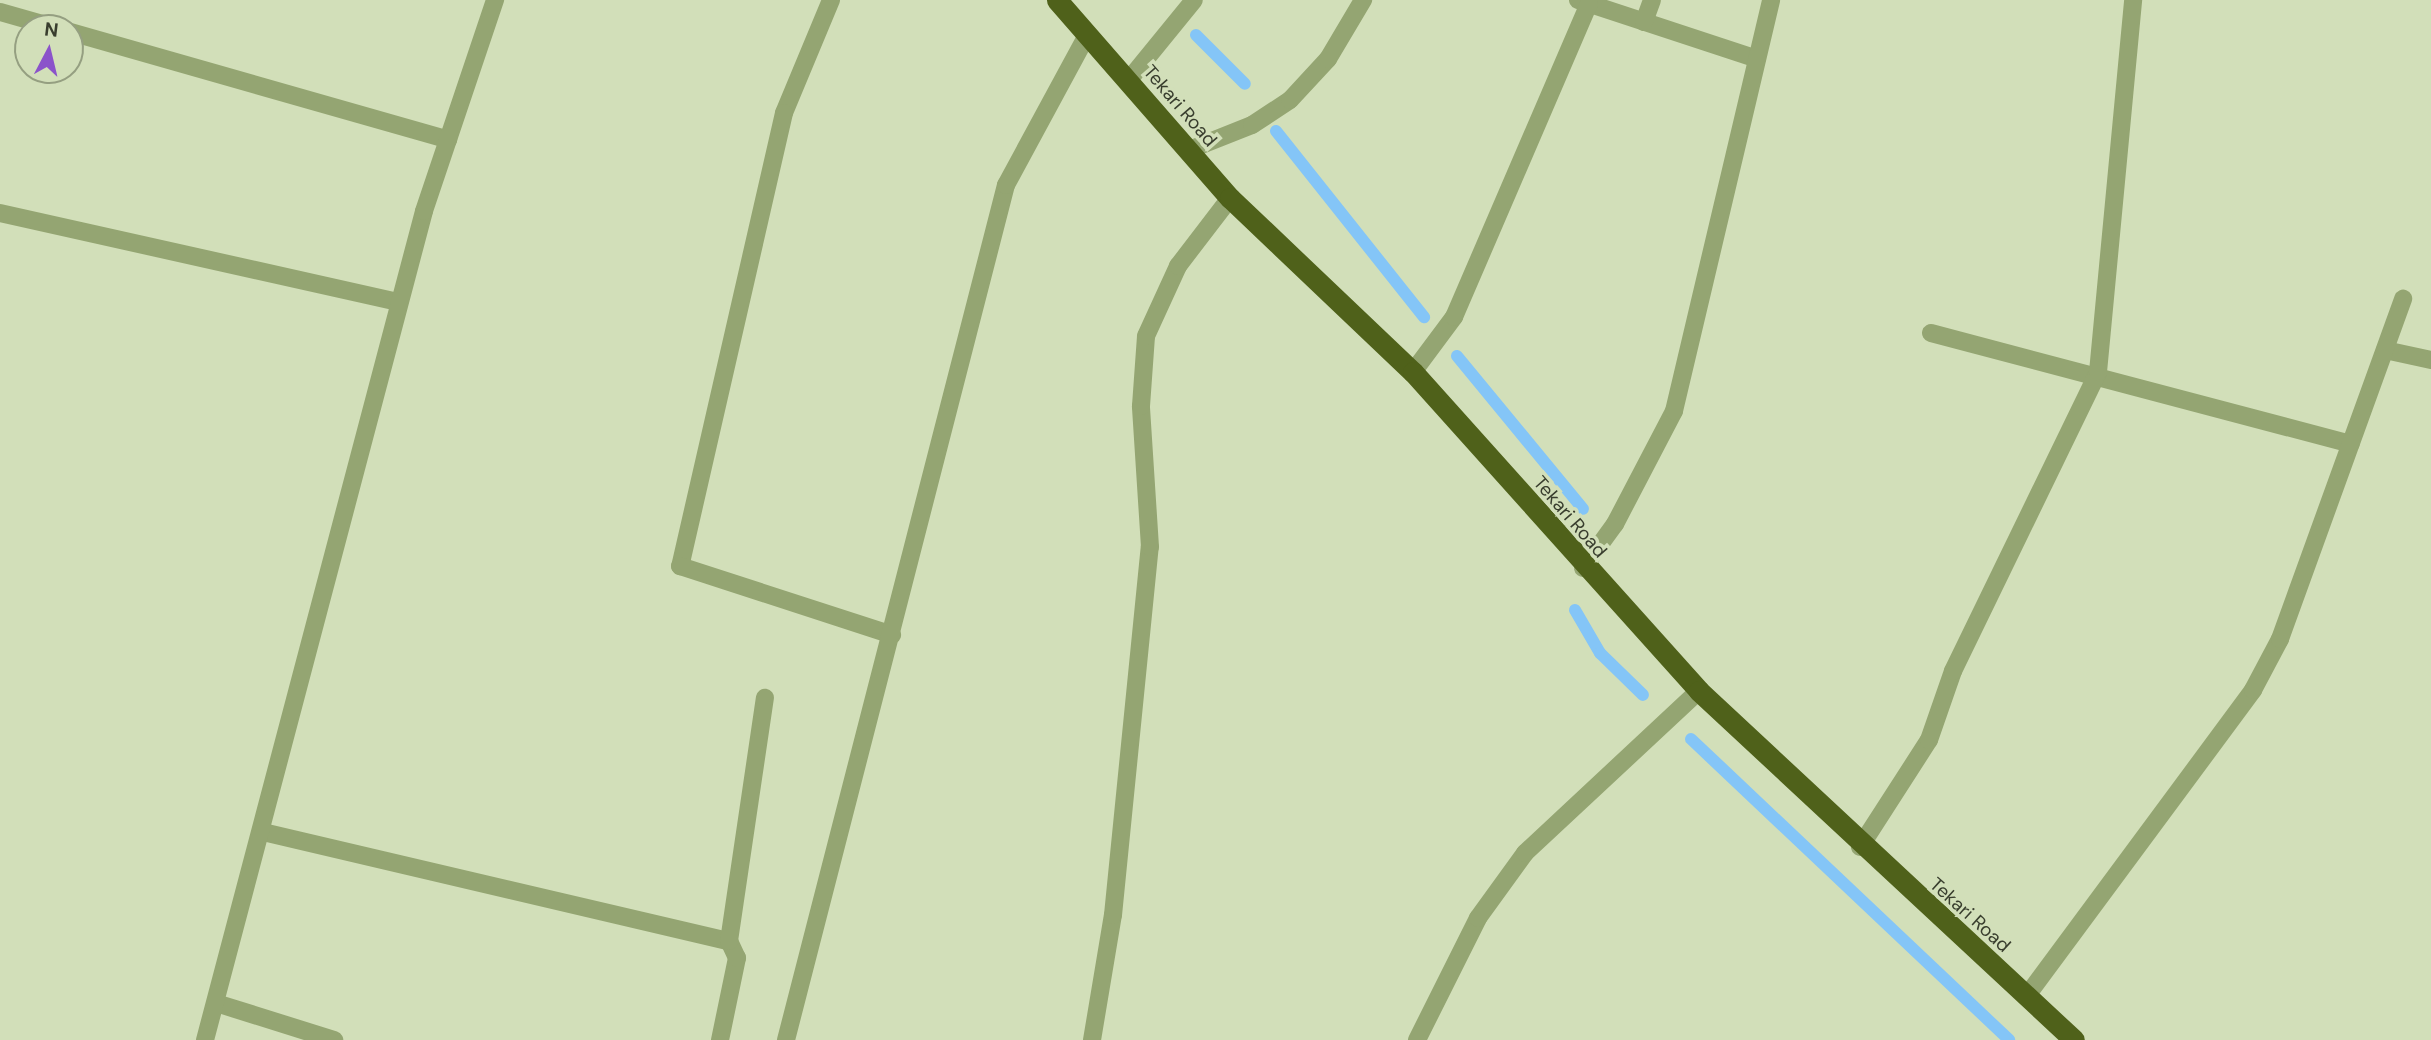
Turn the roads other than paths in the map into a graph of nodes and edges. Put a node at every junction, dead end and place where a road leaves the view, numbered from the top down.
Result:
1 (495, 0) edge
2 (831, 0) edge
3 (1057, 0) edge
4 (1194, 0) edge
5 (1363, 0) edge
6 (1652, 0) edge
7 (1770, 0) edge
8 (2133, 0) edge
9 (1584, 2) edge
10 (0, 12) edge
11 (1644, 22) junction
12 (1087, 35) junction
13 (1757, 60) junction
14 (1128, 81) junction
15 (448, 140) junction
16 (1189, 150) junction
17 (1230, 198) junction
18 (0, 212) edge
19 (2403, 299) dead end
20 (399, 302) junction
21 (1931, 333) dead end
22 (2385, 350) junction
23 (2431, 360) edge
24 (1413, 372) junction
25 (2098, 372) junction
26 (2351, 444) junction
27 (1583, 568) junction
28 (892, 635) junction
29 (1699, 691) junction
30 (765, 698) dead end
31 (263, 832) junction
32 (1860, 847) junction
33 (729, 941) junction
34 (2026, 997) junction
35 (216, 1003) junction
36 (205, 1040) edge
37 (334, 1040) edge
38 (720, 1040) edge
39 (786, 1040) edge
40 (1092, 1040) edge
41 (1417, 1040) edge
42 (2074, 1040) edge

1 - 15 street
2 - 28 street
3 - 12 highway, Tekari Road
4 - 14 street
5 - 16 street
6 - 11 street
7 - 13 street
8 - 25 street
9 - 11 street
9 - 24 street
10 - 15 street
11 - 13 street
12 - 14 highway, Tekari Road
12 - 28 street
13 - 27 street
14 - 16 highway, Tekari Road
15 - 20 street
16 - 17 highway, Tekari Road
17 - 24 highway, Tekari Road
17 - 40 street
18 - 20 street
19 - 22 street
20 - 31 street
21 - 25 street
22 - 23 street
22 - 26 street
24 - 27 highway, Tekari Road
25 - 26 street
25 - 32 street
26 - 34 street
27 - 29 highway, Tekari Road
28 - 39 street
29 - 32 highway, Tekari Road
29 - 41 street
30 - 33 street
31 - 33 street
31 - 35 street
32 - 34 highway, Tekari Road
33 - 38 street
34 - 42 highway, Tekari Road
35 - 36 street
35 - 37 street

